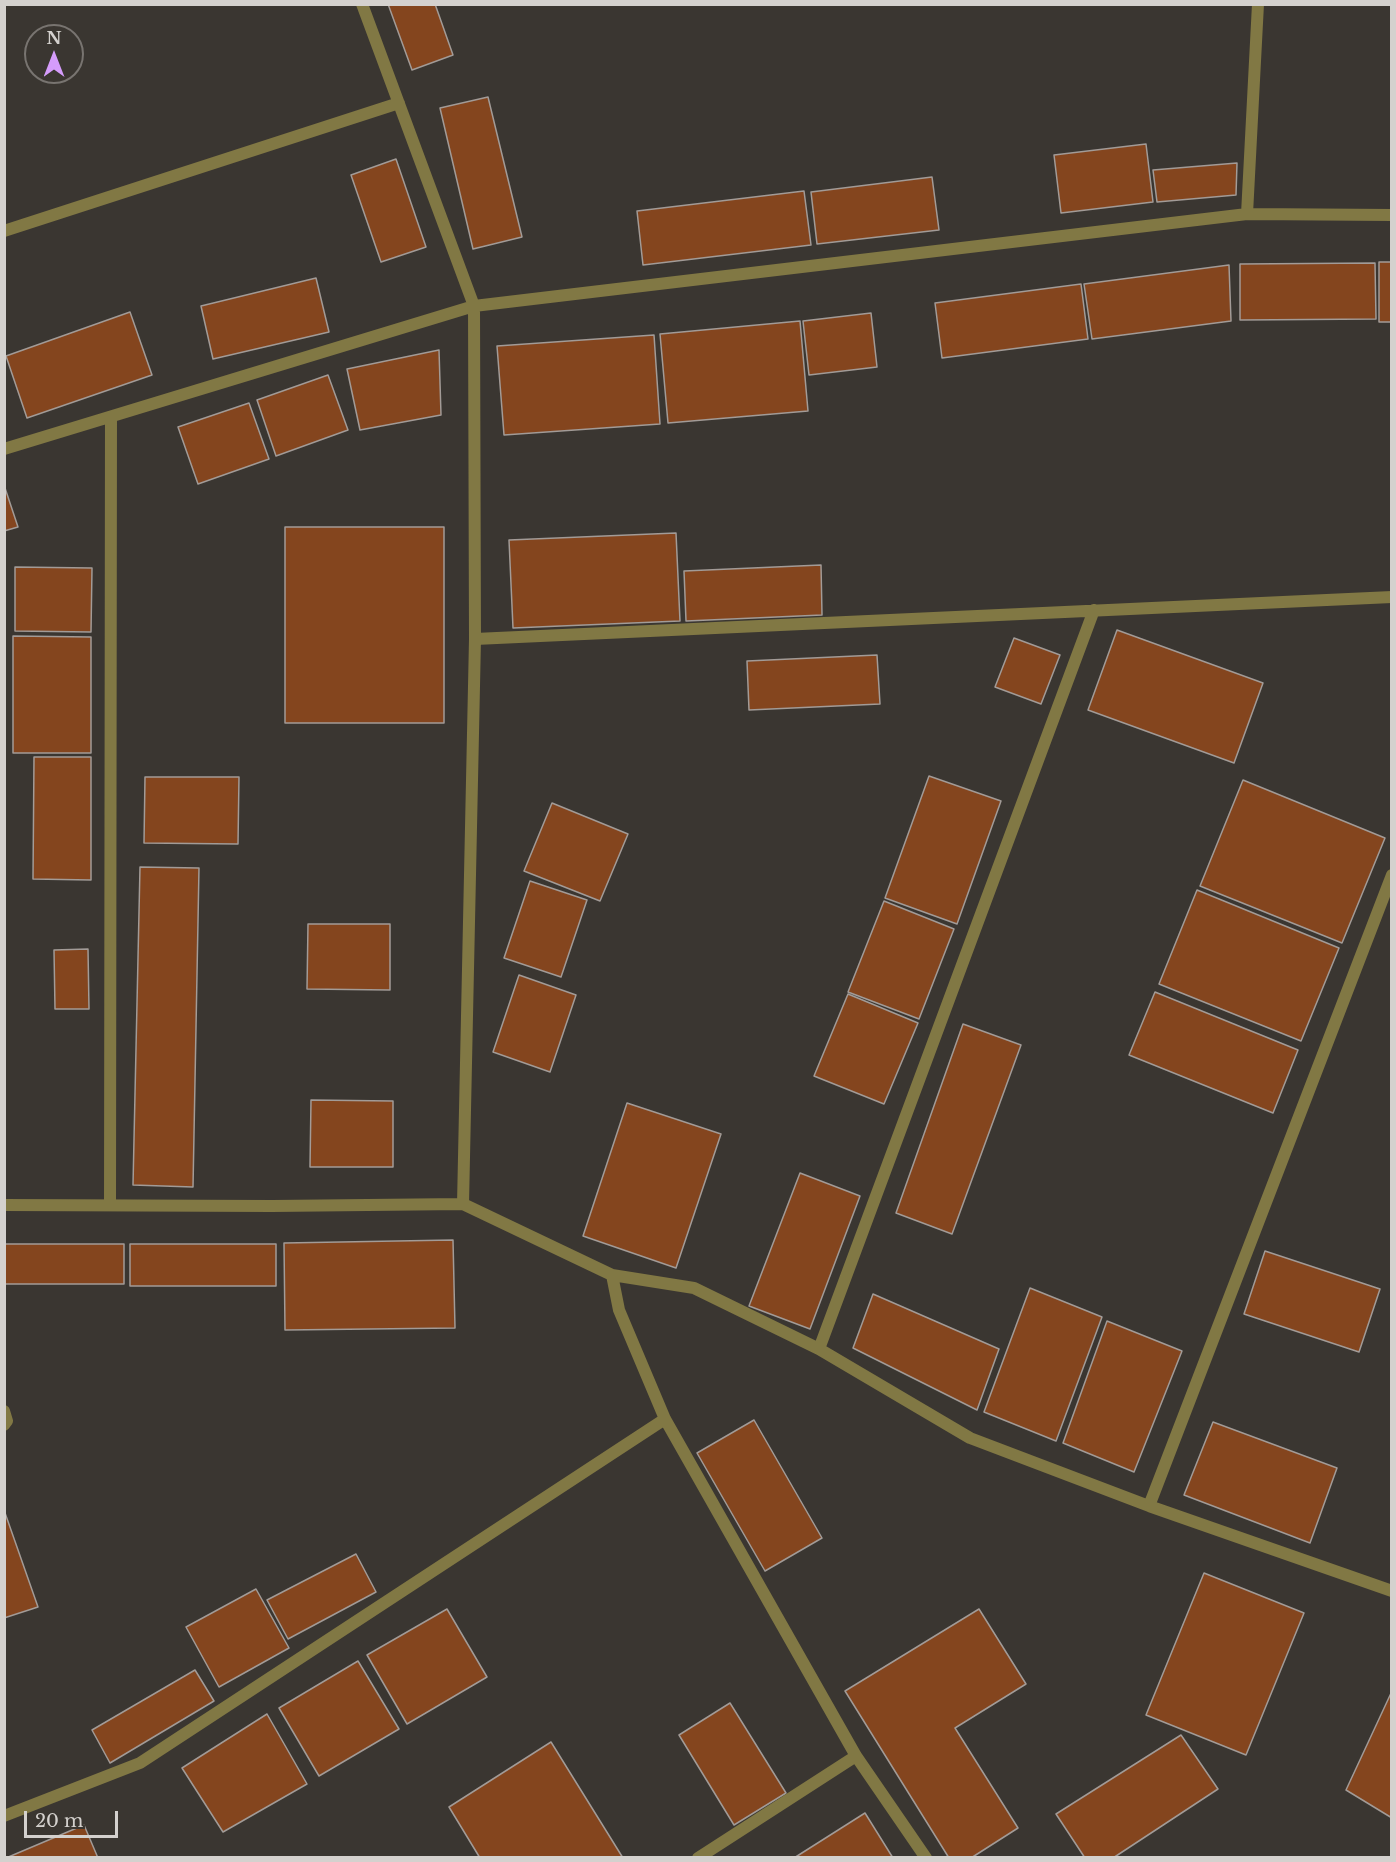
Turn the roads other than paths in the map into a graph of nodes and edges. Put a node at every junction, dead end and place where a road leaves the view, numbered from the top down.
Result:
1 (362, 4) edge
2 (1258, 4) edge
3 (399, 103) junction
4 (1247, 214) junction
5 (1392, 215) edge
6 (4, 231) edge
7 (474, 306) junction
8 (111, 417) junction
9 (4, 449) edge
10 (1392, 597) edge
11 (1094, 610) junction
12 (475, 639) junction
13 (1392, 875) edge
14 (463, 1204) junction
15 (4, 1205) edge
16 (110, 1205) junction
17 (612, 1275) junction
18 (819, 1349) junction
19 (4, 1411) edge
20 (665, 1419) junction
21 (4, 1425) edge
22 (1149, 1506) junction
23 (1392, 1591) edge
24 (856, 1756) junction
25 (4, 1816) edge
26 (698, 1857) edge
27 (926, 1857) edge

1 - 3 street
2 - 4 street
3 - 6 street
3 - 7 street
4 - 5 street
4 - 7 street
7 - 8 street
7 - 12 street
8 - 9 street
8 - 16 street
10 - 11 street
11 - 12 street
11 - 18 street
12 - 14 street
13 - 22 street
14 - 16 street
14 - 17 street
15 - 16 street
17 - 18 street
17 - 20 street
18 - 22 street
19 - 21 street
20 - 24 street
20 - 25 street
22 - 23 street
24 - 26 street
24 - 27 street

